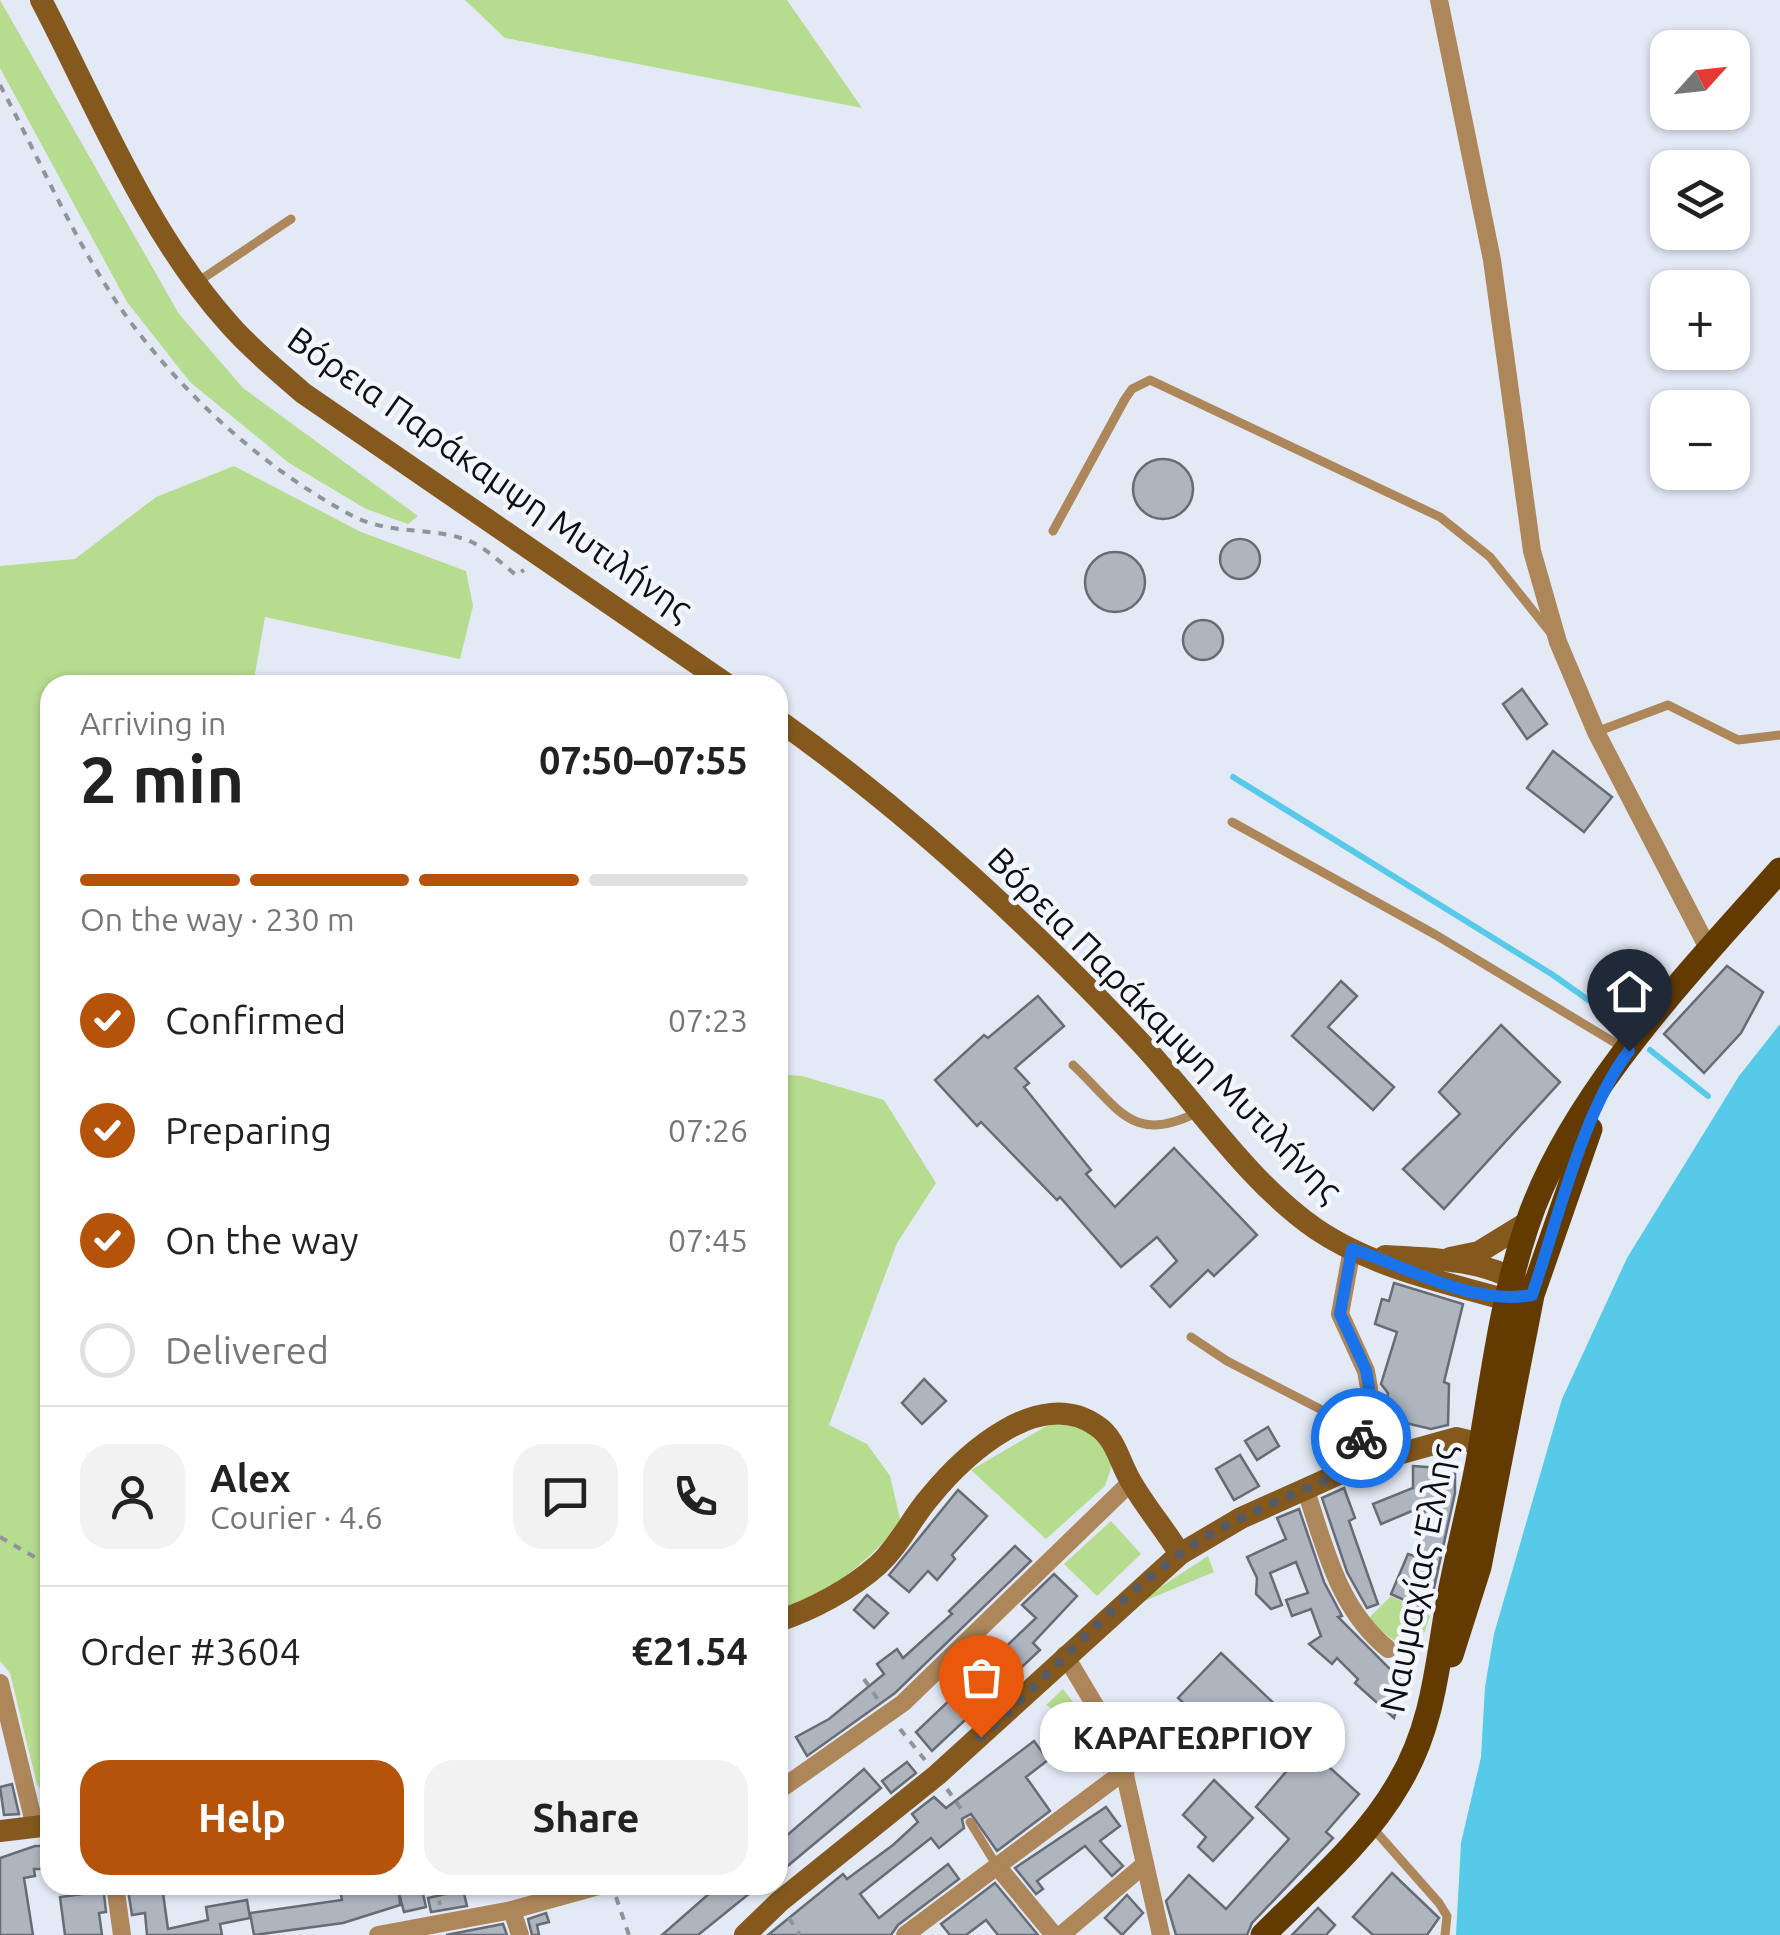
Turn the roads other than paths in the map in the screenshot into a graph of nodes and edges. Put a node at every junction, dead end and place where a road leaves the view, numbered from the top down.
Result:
1 (41, 0) edge
2 (1438, 0) edge
3 (290, 219) dead end
4 (197, 282) junction
5 (1053, 531) dead end
6 (1558, 642) junction
7 (714, 675) edge
8 (788, 728) edge
9 (1596, 732) junction
10 (1780, 736) edge
11 (1232, 822) dead end
12 (1780, 870) edge
13 (1710, 950) junction
14 (1622, 1060) junction
15 (1073, 1065) dead end
16 (1200, 1111) junction
17 (1528, 1222) junction
18 (1362, 1252) junction
19 (1435, 1259) junction
20 (1517, 1290) junction
21 (1190, 1337) dead end
22 (1481, 1444) junction
23 (1360, 1456) junction
24 (1130, 1482) junction
25 (1306, 1490) junction
26 (1180, 1554) junction
27 (788, 1617) edge
28 (1388, 1650) dead end
29 (1065, 1655) junction
30 (0, 1683) edge
31 (1437, 1688) junction
32 (1126, 1770) junction
33 (788, 1784) edge
34 (40, 1816) edge
35 (970, 1822) road end
36 (1370, 1824) junction
37 (40, 1826) edge
38 (0, 1830) edge
39 (1146, 1864) junction
40 (997, 1866) junction
41 (116, 1895) edge
42 (566, 1895) edge
43 (787, 1895) edge
44 (788, 1895) edge
45 (512, 1910) junction
46 (122, 1935) edge
47 (378, 1935) edge
48 (520, 1935) edge
49 (746, 1935) edge
50 (905, 1935) edge
51 (1054, 1935) edge
52 (1062, 1935) edge
53 (1161, 1935) edge
54 (1264, 1935) edge
55 (1445, 1935) edge

1 - 4 main road, Βόρεια Παράκαμψη Μυτιλήνης
2 - 6 street
3 - 4 lane
4 - 7 main road, Βόρεια Παράκαμψη Μυτιλήνης
5 - 6 lane
6 - 9 street
8 - 16 main road, Βόρεια Παράκαμψη Μυτιλήνης
9 - 10 lane
9 - 13 street
11 - 14 lane
12 - 13 main road
13 - 14 main road
14 - 17 main road
14 - 20 main road
15 - 16 lane
16 - 18 main road, Βόρεια Παράκαμψη Μυτιλήνης
17 - 19 main road
17 - 20 main road
18 - 19 main road, Βόρεια Παράκαμψη Μυτιλήνης
18 - 20 main road, Βόρεια Παράκαμψη Μυτιλήνης
18 - 23 street
19 - 20 main road, Βόρεια Παράκαμψη Μυτιλήνης
20 - 22 main road, Ναυμαχίας Έλλης
20 - 31 main road
21 - 23 lane
22 - 23 main road
22 - 31 main road, Ναυμαχίας Έλλης
23 - 25 main road
24 - 26 main road
24 - 27 main road
24 - 33 street
25 - 26 main road
25 - 28 street
26 - 29 main road
29 - 32 street
29 - 44 main road
30 - 34 street
31 - 36 main road, Ναυμαχίας Έλλης
32 - 39 street
32 - 40 street
35 - 40 lane
36 - 54 main road, Ναυμαχίας Έλλης
36 - 55 lane
37 - 38 main road
39 - 52 street
39 - 53 street
40 - 50 street
40 - 51 street
41 - 46 street
42 - 45 street
43 - 49 main road
45 - 47 street
45 - 48 street

